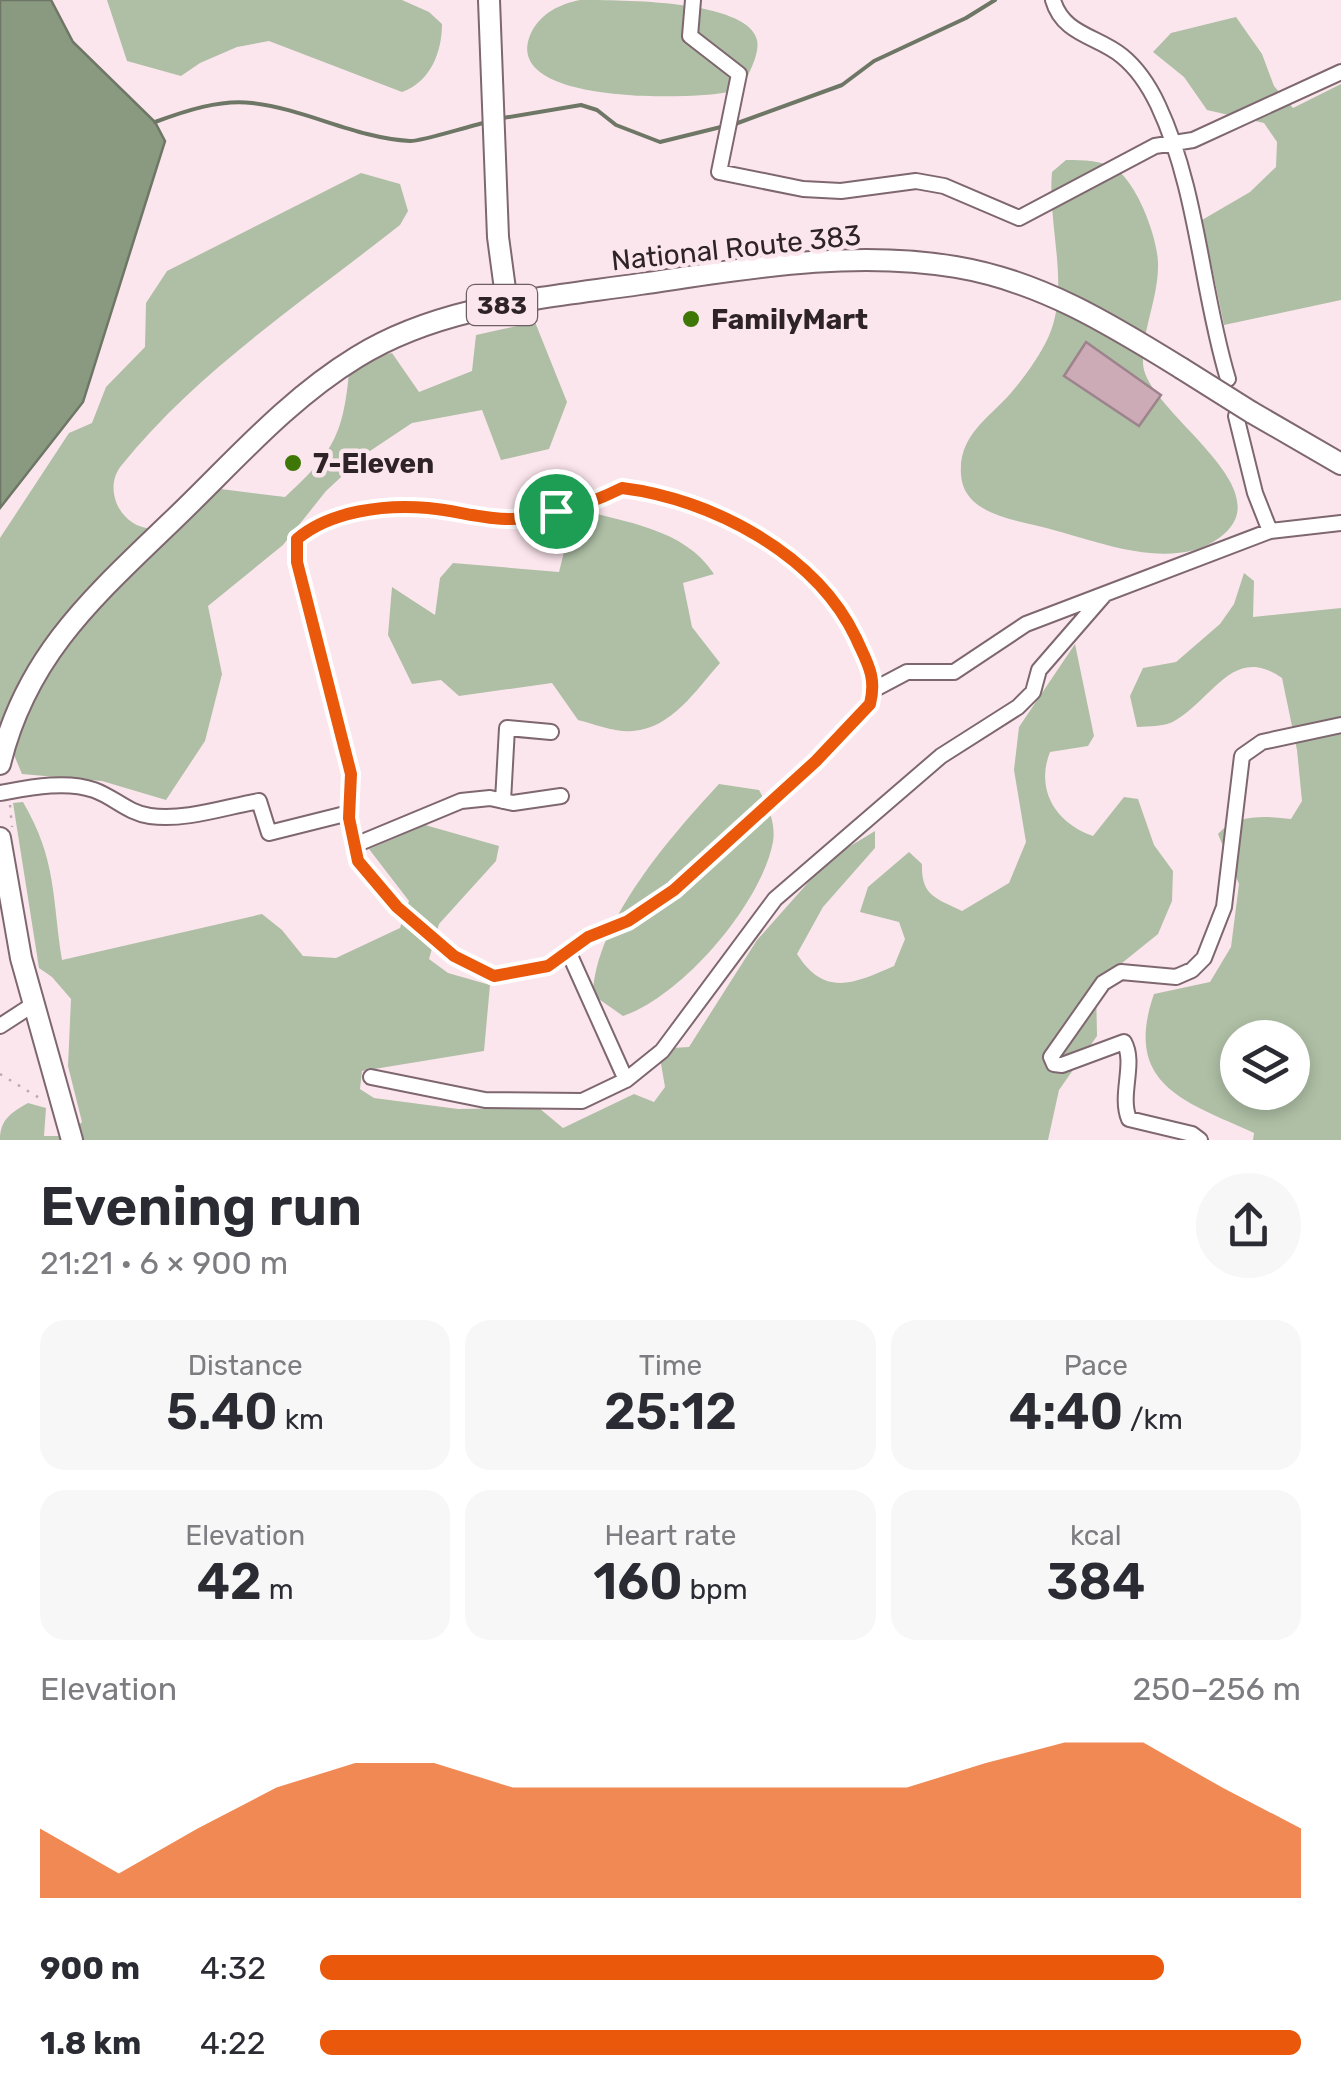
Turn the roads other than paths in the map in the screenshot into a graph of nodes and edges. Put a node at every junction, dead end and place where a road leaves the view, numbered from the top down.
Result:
1 (490, 0) edge
2 (693, 0) edge
3 (1053, 0) edge
4 (1341, 72) edge
5 (1172, 143) junction
6 (504, 294) junction
7 (1228, 380) dead end
8 (1243, 414) junction
9 (1341, 464) edge
10 (1341, 523) edge
11 (1270, 531) junction
12 (1105, 594) junction
13 (874, 690) junction
14 (1341, 725) edge
15 (550, 732) dead end
16 (0, 764) edge
17 (0, 793) edge
18 (561, 796) dead end
19 (504, 801) junction
20 (349, 813) junction
21 (0, 838) edge
22 (355, 845) junction
23 (568, 951) junction
24 (34, 1004) junction
25 (0, 1026) edge
26 (371, 1077) dead end
27 (626, 1080) junction
28 (72, 1140) edge
29 (1200, 1140) edge

1 - 6 highway, 383
2 - 5 street
3 - 5 street
4 - 5 street
5 - 7 street
6 - 8 highway, National Route 383 / 383, bridge
6 - 16 highway, National Route 383 / 383
8 - 9 highway, National Route 383 / 383
8 - 11 street
10 - 11 street
11 - 12 street
12 - 13 street
12 - 27 street
13 - 20 street
13 - 23 street
14 - 29 street
15 - 19 street
17 - 20 street
18 - 19 street
19 - 22 street
20 - 22 street
21 - 24 highway
22 - 23 street
23 - 27 street
24 - 25 street
24 - 28 highway
26 - 27 street

